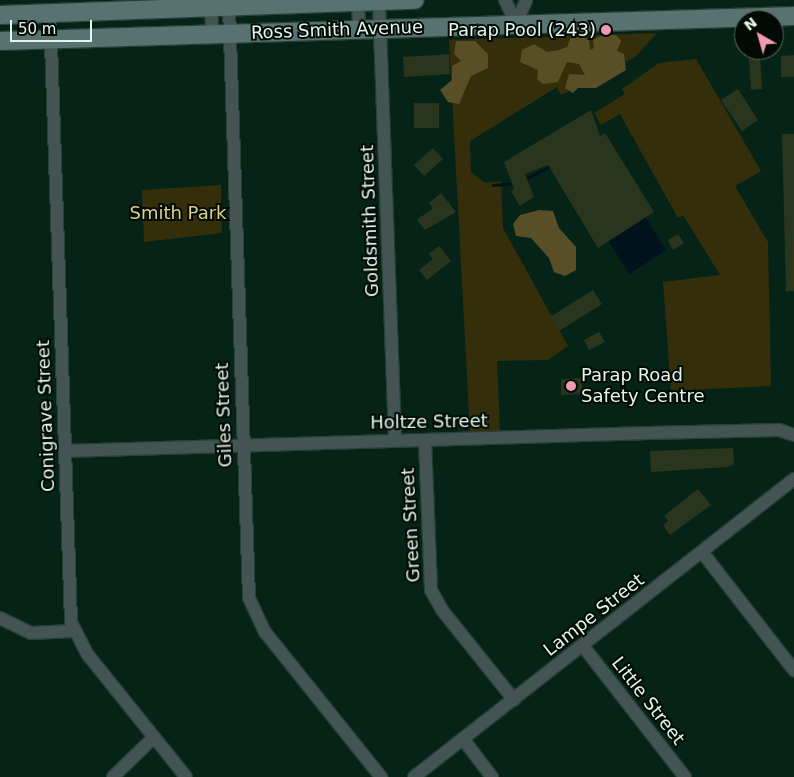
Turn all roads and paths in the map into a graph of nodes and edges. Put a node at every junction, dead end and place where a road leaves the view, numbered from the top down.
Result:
1 (414, 0) edge
2 (505, 0) edge
3 (526, 0) edge
4 (358, 1) edge
5 (379, 1) edge
6 (217, 5) edge
7 (50, 14) junction
8 (0, 15) edge
9 (794, 16) edge
10 (516, 24) junction
11 (359, 29) junction
12 (380, 29) junction
13 (230, 33) junction
14 (212, 34) junction
15 (51, 39) junction
16 (0, 40) edge
17 (794, 435) edge
18 (395, 440) junction
19 (425, 440) junction
20 (243, 445) junction
21 (64, 451) junction
22 (794, 479) edge
23 (702, 552) junction
24 (0, 618) edge
25 (73, 631) junction
26 (582, 646) junction
27 (794, 670) edge
28 (514, 700) junction
29 (154, 737) junction
30 (462, 740) junction
31 (112, 777) edge
32 (186, 777) edge
33 (381, 777) edge
34 (414, 777) edge
35 (492, 777) edge
36 (685, 777) edge

1 - 5 street, Ross Smith Avenue
2 - 10 street
3 - 10 street
4 - 5 street, Ross Smith Avenue
4 - 6 street, Ross Smith Avenue
4 - 11 street
5 - 12 street, Goldsmith Street
6 - 7 street, Ross Smith Avenue
6 - 13 street, Giles Street
6 - 14 street
7 - 8 street, Ross Smith Avenue
7 - 15 street, Conigrave Street
9 - 10 street, Ross Smith Avenue
10 - 12 street, Ross Smith Avenue
11 - 12 street, Ross Smith Avenue
11 - 13 street, Ross Smith Avenue
12 - 18 street, Goldsmith Street
13 - 14 street, Ross Smith Avenue
13 - 20 street, Giles Street
14 - 15 street, Ross Smith Avenue
15 - 16 street, Ross Smith Avenue
15 - 21 street, Conigrave Street
17 - 19 street, Holtze Street
18 - 19 street, Holtze Street
18 - 20 street, Holtze Street
19 - 28 street, Green Street
20 - 21 street, Holtze Street
20 - 33 street, Giles Street
21 - 25 street, Conigrave Street
22 - 23 street, Lampe Street
23 - 26 street, Lampe Street
23 - 27 street
24 - 25 street
25 - 29 street
26 - 28 street, Lampe Street
26 - 36 street, Little Street
28 - 30 street, Lampe Street
29 - 31 street
29 - 32 street
30 - 34 street, Lampe Street
30 - 35 street

